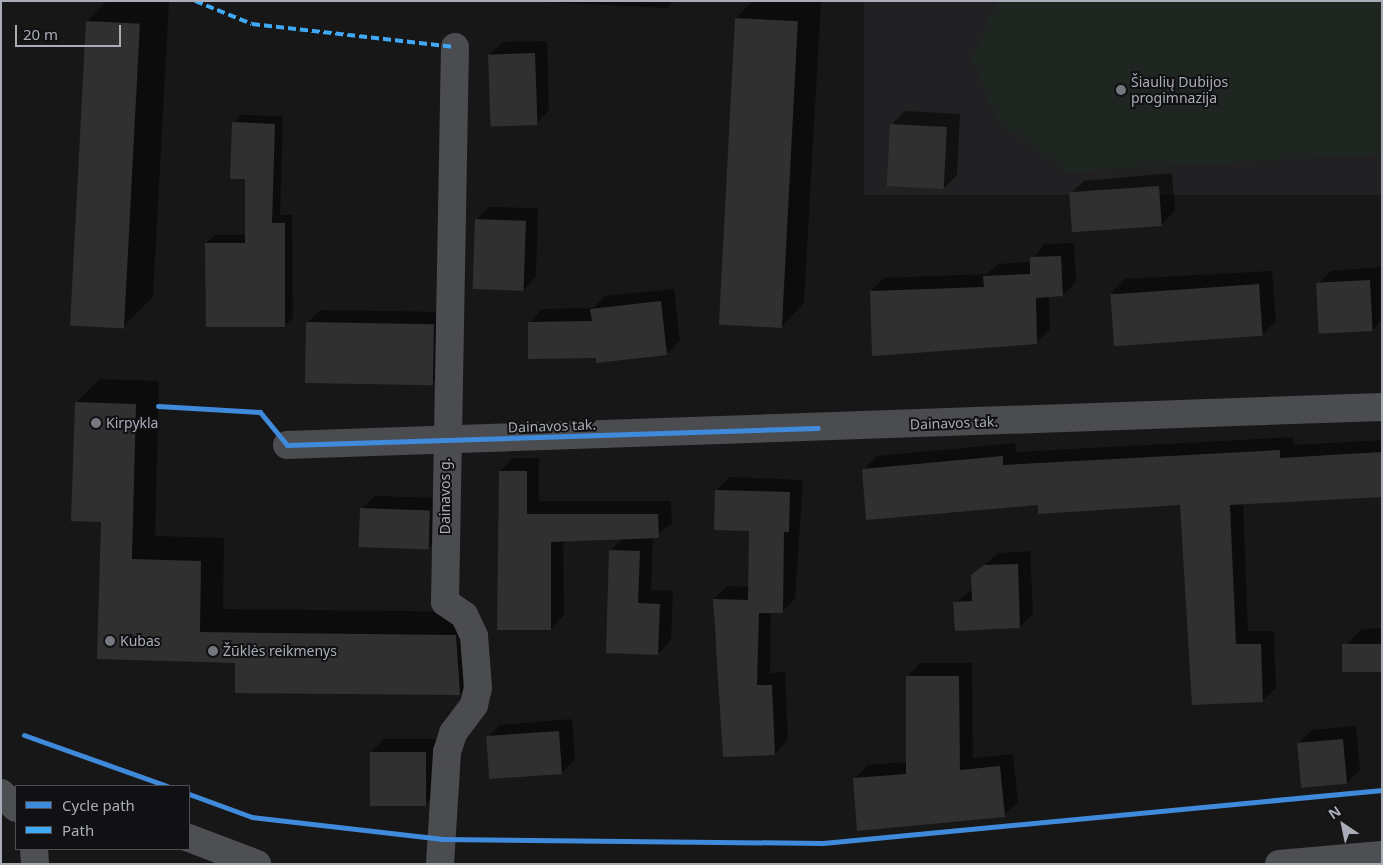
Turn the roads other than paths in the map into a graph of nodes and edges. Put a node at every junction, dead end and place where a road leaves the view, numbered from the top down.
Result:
1 (455, 47) dead end
2 (1382, 407) edge
3 (445, 441) junction
4 (287, 445) dead end
5 (1, 793) edge
6 (15, 807) edge
7 (190, 838) edge
8 (34, 850) edge
9 (1382, 855) edge
10 (35, 864) edge
11 (257, 864) edge
12 (440, 864) edge
13 (1279, 864) edge

1 - 3 street, Dainavos g.
2 - 3 street, Dainavos tak.
3 - 4 street, Dainavos tak.
3 - 12 street, Dainavos g.
5 - 6 main road
7 - 11 main road
8 - 10 main road
9 - 13 main road

